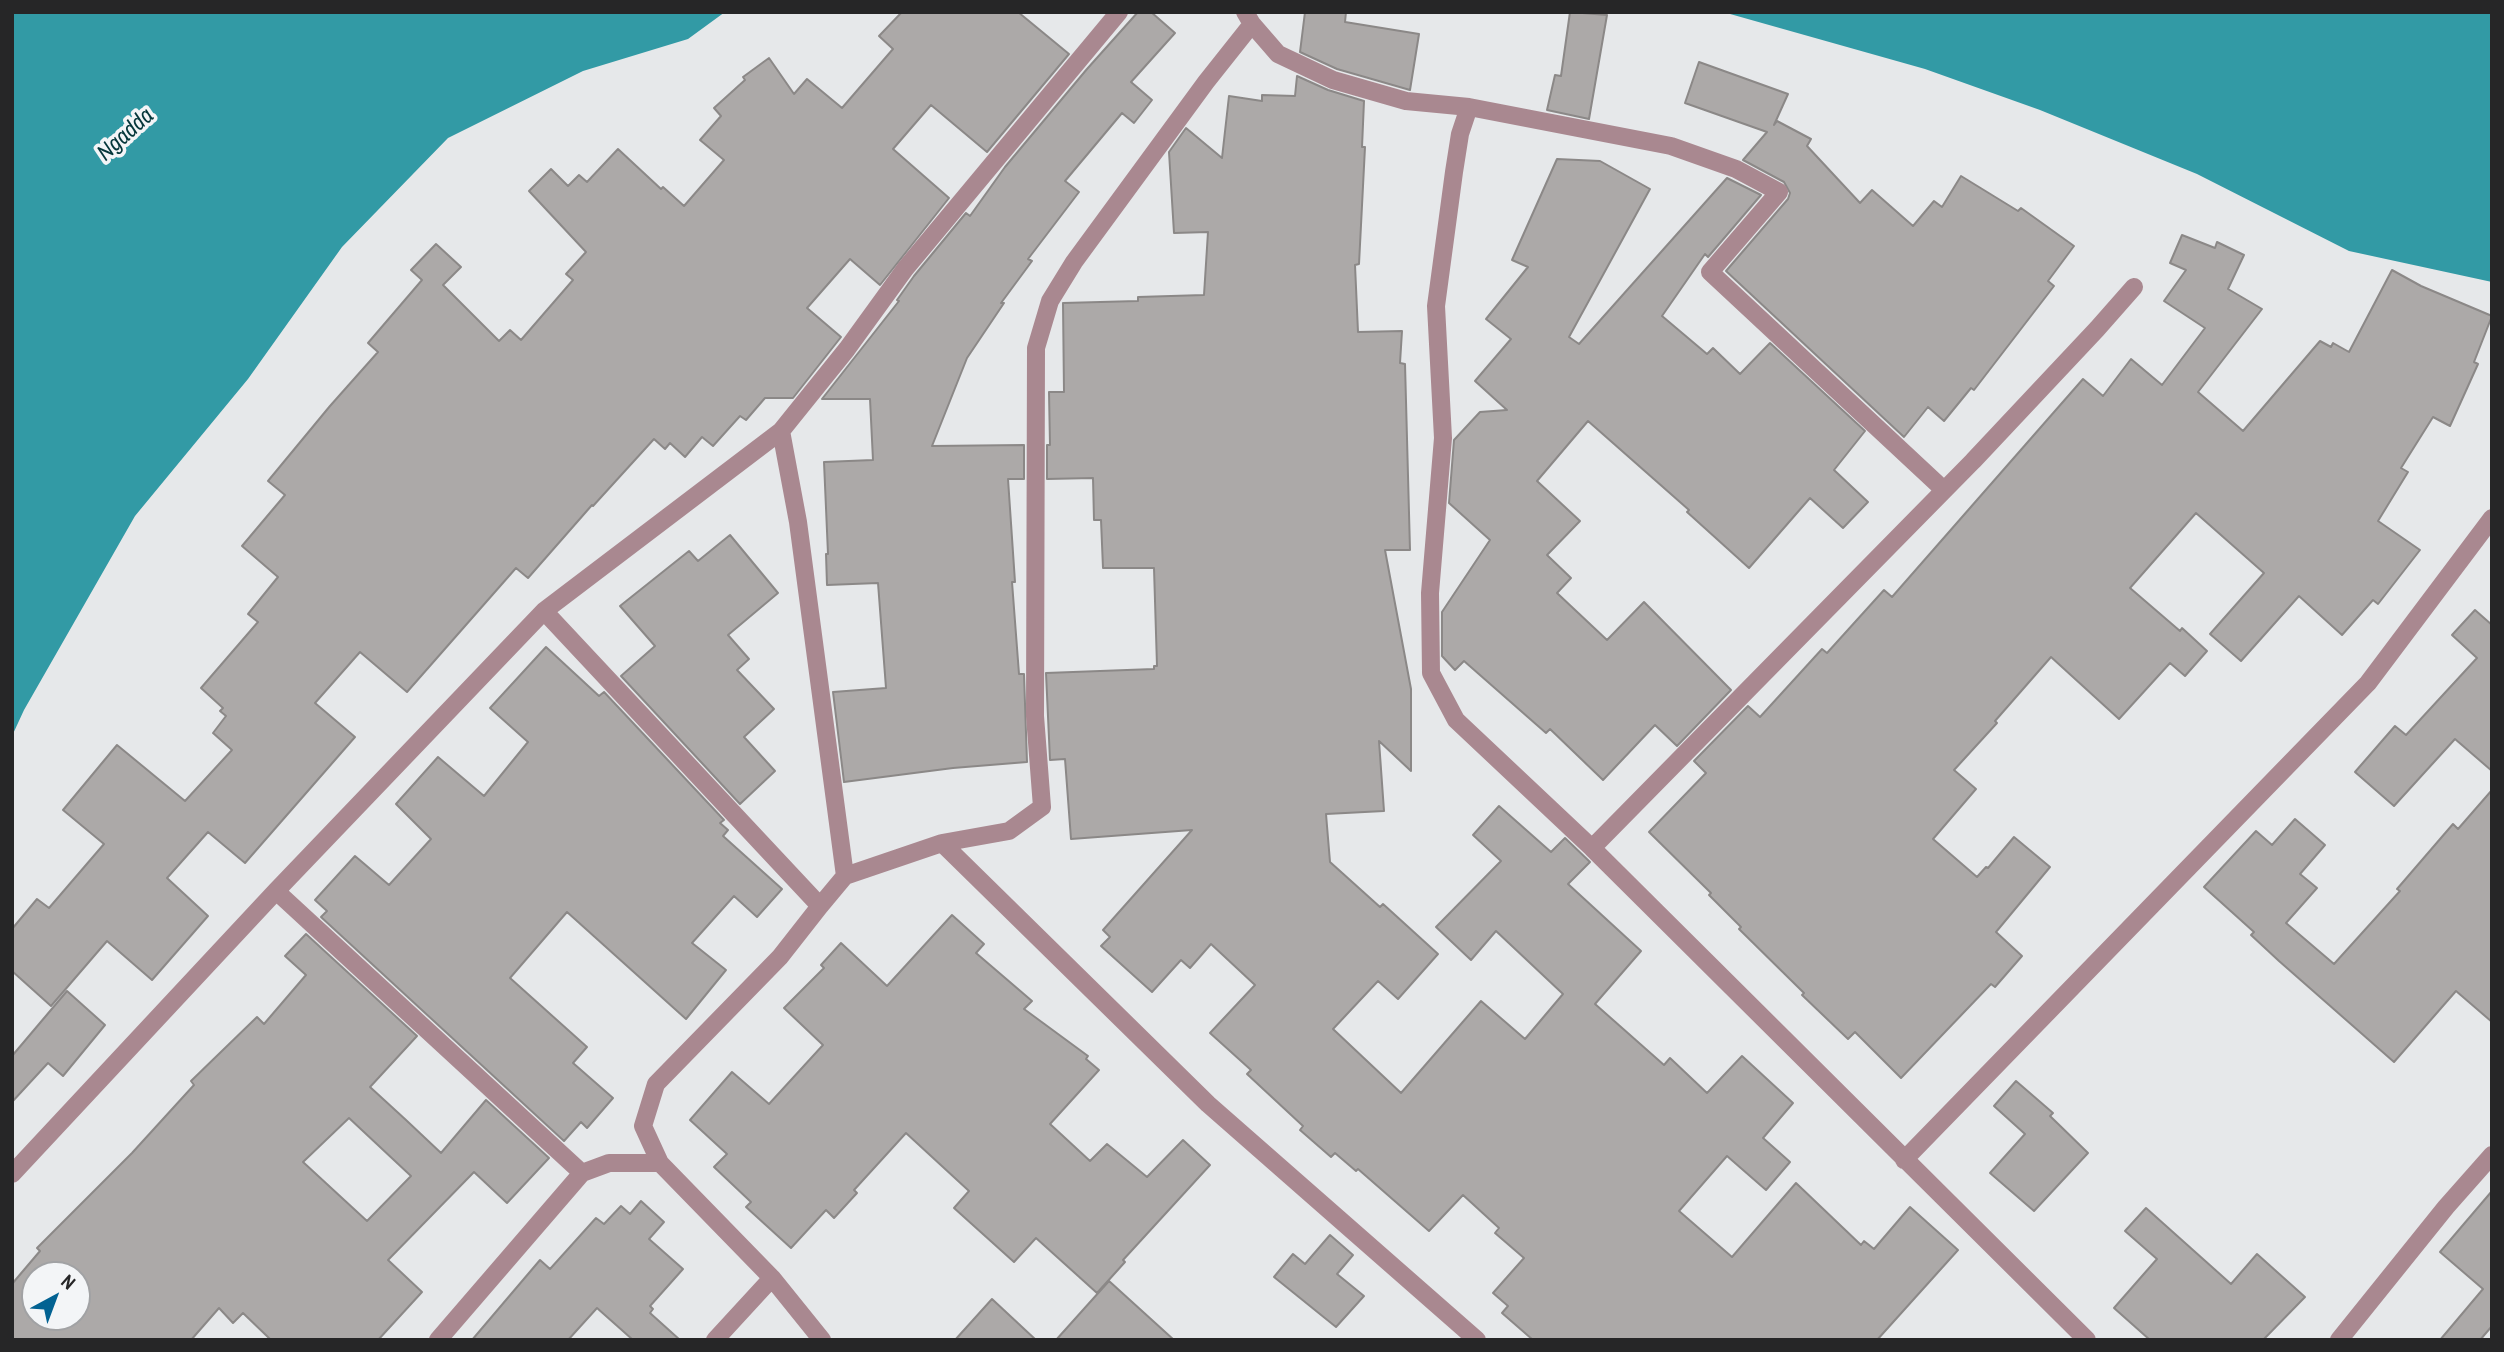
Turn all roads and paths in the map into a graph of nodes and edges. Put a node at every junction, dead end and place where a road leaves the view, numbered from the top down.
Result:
1 (1119, 12) edge
2 (1248, 18) edge
3 (1469, 107) junction
4 (2134, 287) dead end
5 (781, 431) junction
6 (1944, 491) junction
7 (2492, 518) edge
8 (544, 611) junction
9 (942, 843) junction
10 (1592, 848) junction
11 (845, 876) junction
12 (276, 891) junction
13 (820, 906) junction
14 (2492, 1155) edge
15 (1904, 1160) junction
16 (660, 1163) junction
17 (582, 1173) junction
18 (12, 1174) edge
19 (772, 1278) junction
20 (438, 1340) edge
21 (715, 1340) edge
22 (821, 1340) edge
23 (1477, 1340) edge
24 (2087, 1340) edge
25 (2339, 1340) edge

1 - 5 street
2 - 3 street
2 - 9 street
3 - 6 street
3 - 10 street
4 - 6 street
5 - 8 street
5 - 11 street
6 - 10 street
7 - 15 street
8 - 12 street
8 - 13 street
9 - 11 street
9 - 23 street
10 - 15 street
11 - 13 street
12 - 17 street
12 - 18 street
13 - 16 street
14 - 25 street
15 - 24 street
16 - 17 street
16 - 19 street
17 - 20 street
19 - 21 street
19 - 22 street

